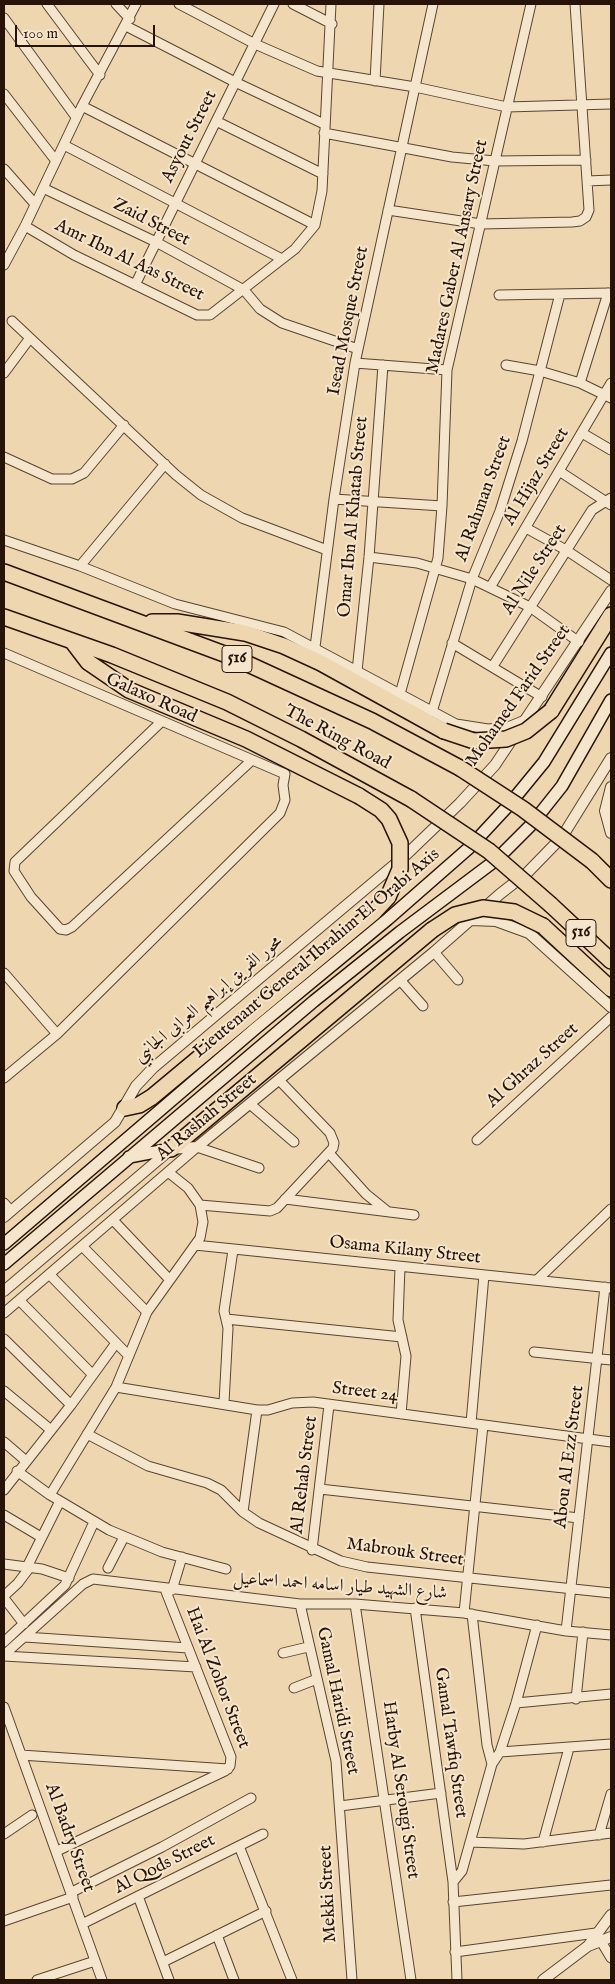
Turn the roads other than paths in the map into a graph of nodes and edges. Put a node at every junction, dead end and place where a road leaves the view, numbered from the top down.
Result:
1 (47, 4) edge
2 (116, 4) edge
3 (136, 4) edge
4 (179, 4) edge
5 (274, 4) edge
6 (293, 4) edge
7 (331, 4) edge
8 (379, 4) edge
9 (433, 4) edge
10 (531, 4) edge
11 (576, 4) edge
12 (4, 18) edge
13 (128, 23) junction
14 (332, 24) junction
15 (255, 44) junction
16 (329, 74) junction
17 (100, 75) junction
18 (375, 81) junction
19 (235, 82) junction
20 (415, 88) junction
21 (4, 94) edge
22 (611, 104) edge
23 (82, 106) junction
24 (583, 106) junction
25 (507, 107) junction
26 (76, 118) junction
27 (216, 121) junction
28 (324, 128) junction
29 (64, 144) junction
30 (402, 148) junction
31 (586, 160) junction
32 (495, 161) junction
33 (56, 162) junction
34 (194, 162) junction
35 (4, 169) edge
36 (322, 174) junction
37 (611, 180) edge
38 (587, 181) junction
39 (43, 188) junction
40 (176, 202) junction
41 (35, 204) junction
42 (388, 210) junction
43 (481, 224) junction
44 (315, 225) junction
45 (25, 226) junction
46 (156, 242) junction
47 (282, 259) junction
48 (4, 265) edge
49 (135, 285) junction
50 (244, 290) junction
51 (610, 293) edge
52 (560, 294) junction
53 (499, 295) dead end
54 (12, 321) dead end
55 (30, 338) junction
56 (358, 349) junction
57 (355, 363) junction
58 (383, 365) junction
59 (506, 365) dead end
60 (447, 370) junction
61 (540, 371) junction
62 (4, 372) edge
63 (580, 383) junction
64 (611, 383) edge
65 (608, 396) edge
66 (124, 425) junction
67 (582, 433) junction
68 (611, 450) edge
69 (4, 458) edge
70 (165, 464) junction
71 (560, 472) junction
72 (334, 498) junction
73 (372, 501) junction
74 (609, 501) edge
75 (442, 506) junction
76 (526, 528) junction
77 (4, 540) edge
78 (327, 550) junction
79 (566, 550) junction
80 (369, 557) junction
81 (80, 566) junction
82 (436, 568) junction
83 (4, 572) edge
84 (472, 579) junction
85 (611, 580) edge
86 (491, 586) junction
87 (611, 591) edge
88 (530, 607) junction
89 (611, 615) edge
90 (4, 616) edge
91 (142, 622) junction
92 (72, 641) junction
93 (452, 642) junction
94 (578, 642) junction
95 (315, 647) junction
96 (611, 653) edge
97 (4, 654) edge
98 (493, 666) junction
99 (357, 671) junction
100 (400, 694) junction
101 (542, 697) junction
102 (611, 700) edge
103 (432, 712) junction
104 (528, 719) junction
105 (161, 722) junction
106 (611, 758) edge
107 (252, 761) junction
108 (611, 787) edge
109 (611, 833) edge
110 (426, 837) joint
111 (611, 880) edge
112 (471, 920) junction
113 (434, 952) junction
114 (611, 961) edge
115 (4, 973) edge
116 (400, 980) junction
117 (458, 980) dead end
118 (611, 989) edge
119 (424, 1006) dead end
120 (611, 1007) edge
121 (611, 1017) edge
122 (57, 1034) junction
123 (4, 1078) edge
124 (279, 1080) junction
125 (250, 1104) junction
126 (125, 1108) junction
127 (477, 1140) dead end
128 (294, 1142) dead end
129 (197, 1147) junction
130 (171, 1149) junction
131 (329, 1153) junction
132 (127, 1158) junction
133 (259, 1168) dead end
134 (168, 1172) junction
135 (285, 1199) junction
136 (200, 1205) junction
137 (611, 1208) edge
138 (6, 1211) edge
139 (388, 1212) junction
140 (414, 1215) dead end
141 (112, 1220) junction
142 (4, 1244) edge
143 (195, 1245) junction
144 (82, 1246) junction
145 (233, 1250) junction
146 (4, 1264) edge
147 (400, 1267) junction
148 (49, 1274) junction
149 (484, 1275) junction
150 (170, 1280) junction
151 (537, 1280) junction
152 (608, 1288) edge
153 (4, 1291) edge
154 (19, 1300) junction
155 (147, 1312) junction
156 (4, 1313) edge
157 (226, 1319) junction
158 (402, 1337) junction
159 (4, 1339) edge
160 (116, 1343) junction
161 (534, 1352) dead end
162 (129, 1356) junction
163 (598, 1359) junction
164 (611, 1360) edge
165 (92, 1375) junction
166 (116, 1387) junction
167 (4, 1391) edge
168 (224, 1403) junction
169 (71, 1405) junction
170 (329, 1405) junction
171 (257, 1410) junction
172 (401, 1414) junction
173 (471, 1423) junction
174 (483, 1425) junction
175 (51, 1430) junction
176 (87, 1434) junction
177 (588, 1439) junction
178 (4, 1442) edge
179 (611, 1442) edge
180 (26, 1461) junction
181 (17, 1471) junction
182 (320, 1489) junction
183 (4, 1490) edge
184 (50, 1494) junction
185 (60, 1501) junction
186 (476, 1506) junction
187 (243, 1512) junction
188 (4, 1515) edge
189 (579, 1518) junction
190 (94, 1522) junction
191 (124, 1536) junction
192 (41, 1537) junction
193 (312, 1550) junction
194 (182, 1557) junction
195 (4, 1564) edge
196 (29, 1567) junction
197 (108, 1568) dead end
198 (226, 1569) dead end
199 (468, 1578) junction
200 (67, 1582) junction
201 (169, 1589) junction
202 (571, 1590) junction
203 (611, 1594) edge
204 (4, 1597) edge
205 (300, 1604) junction
206 (355, 1604) junction
207 (415, 1608) junction
208 (468, 1613) junction
209 (24, 1624) junction
210 (537, 1625) junction
211 (566, 1631) junction
212 (583, 1632) junction
213 (611, 1635) edge
214 (25, 1637) junction
215 (4, 1642) edge
216 (308, 1647) junction
217 (188, 1648) junction
218 (283, 1654) dead end
219 (4, 1656) edge
220 (196, 1667) junction
221 (317, 1678) junction
222 (294, 1688) dead end
223 (611, 1694) edge
224 (576, 1699) junction
225 (516, 1703) junction
226 (4, 1707) edge
227 (611, 1744) edge
228 (569, 1748) junction
229 (500, 1752) junction
230 (21, 1755) junction
231 (492, 1764) junction
232 (228, 1769) junction
233 (441, 1792) junction
234 (611, 1794) edge
235 (251, 1798) dead end
236 (385, 1800) junction
237 (340, 1806) junction
238 (32, 1815) dead end
239 (611, 1833) edge
240 (4, 1834) edge
241 (263, 1834) dead end
242 (599, 1834) junction
243 (470, 1842) junction
244 (543, 1842) junction
245 (239, 1846) junction
246 (56, 1850) junction
247 (454, 1882) junction
248 (611, 1885) edge
249 (73, 1894) junction
250 (138, 1896) junction
251 (452, 1902) junction
252 (266, 1911) junction
253 (611, 1915) edge
254 (4, 1921) edge
255 (82, 1924) junction
256 (217, 1935) junction
257 (603, 1937) edge
258 (455, 1952) junction
259 (611, 1958) edge
260 (95, 1961) junction
261 (163, 1962) junction
262 (37, 1980) edge
263 (102, 1980) edge
264 (169, 1980) edge
265 (234, 1980) edge
266 (292, 1980) edge
267 (352, 1980) edge
268 (411, 1980) edge
269 (457, 1980) edge
270 (543, 1980) edge

1 - 17 street
2 - 13 street
3 - 13 street
4 - 15 street
5 - 15 street, Asyout Street
6 - 14 street
7 - 14 street
8 - 18 street
9 - 20 street, Isead Mosque Street
10 - 25 street, Madares Gaber Al Ansary Street
11 - 24 street
12 - 26 street
13 - 17 street
13 - 19 street
14 - 16 street
15 - 16 street
15 - 19 street, Asyout Street
16 - 18 street
16 - 28 street
17 - 23 street
18 - 20 street
19 - 27 street, Asyout Street
19 - 28 street
20 - 25 street
20 - 30 street, Isead Mosque Street
21 - 33 street
22 - 24 street
23 - 26 street
23 - 34 street
24 - 25 street
24 - 31 street
25 - 32 street, Madares Gaber Al Ansary Street
26 - 29 street
27 - 34 street, Asyout Street
27 - 36 street
28 - 30 street
28 - 36 street
29 - 33 street
29 - 40 street
30 - 32 street
30 - 42 street, Isead Mosque Street
31 - 32 street
31 - 38 street
32 - 43 street, Madares Gaber Al Ansary Street
33 - 39 street
34 - 40 street, Asyout Street
34 - 44 street
35 - 41 street
36 - 44 street
37 - 38 street
38 - 43 street
39 - 41 street
39 - 46 street, Zaid Street
40 - 46 street, Asyout Street
40 - 47 street
41 - 45 street
42 - 43 street
42 - 56 street, Isead Mosque Street
43 - 60 street, Madares Gaber Al Ansary Street
44 - 47 street
45 - 48 street
45 - 49 street, Amr Ibn Al Aas Street
46 - 49 street, Asyout Street
46 - 50 street, Zaid Street
47 - 50 street
49 - 50 street, Amr Ibn Al Aas Street
50 - 56 street
51 - 52 street
51 - 63 street
52 - 53 street
52 - 61 street, Al Rahman Street
54 - 55 street
55 - 62 street
55 - 66 street
56 - 57 street, Isead Mosque Street
57 - 58 street
57 - 72 street, Isead Mosque Street
58 - 60 street
58 - 73 street, Omar Ibn Al Khatab Street
59 - 61 street
60 - 75 street, Madares Gaber Al Ansary Street
61 - 63 street
61 - 84 street, Al Rahman Street
63 - 65 street
64 - 65 street, Al Hijaz Street
65 - 67 street, Al Hijaz Street
66 - 69 street
66 - 70 street
67 - 68 street
67 - 71 street, Al Hijaz Street
70 - 78 street
70 - 81 street
71 - 74 street
71 - 76 street, Al Hijaz Street
72 - 73 street
72 - 78 street, Isead Mosque Street
73 - 75 street
73 - 80 street, Omar Ibn Al Khatab Street
74 - 79 street, Al Nile Street
75 - 82 street, Madares Gaber Al Ansary Street
76 - 79 street
76 - 86 street, Al Hijaz Street
77 - 81 street
78 - 95 street, Isead Mosque Street
79 - 85 street
79 - 88 street, Al Nile Street
80 - 82 street
80 - 99 street, Omar Ibn Al Khatab Street
81 - 95 street
82 - 84 street
82 - 100 street, Madares Gaber Al Ansary Street
83 - 91 highway, The Ring Road / 516
84 - 86 street
84 - 93 street, Al Rahman Street
86 - 88 street
87 - 94 street, Mohamed Farid Street
88 - 94 street
88 - 98 street, Al Nile Street
89 - 91 highway, bridge
90 - 92 highway, The Ring Road / 516
91 - 111 highway, The Ring Road / 516, bridge
92 - 114 highway, The Ring Road / 516, bridge
92 - 126 highway, bridge
93 - 98 street
93 - 103 street, Al Rahman Street
94 - 101 street, Mohamed Farid Street
95 - 99 street
96 - 142 main road, Lieutenant General Ibrahim El Orabi Axis
97 - 105 street, Galaxo Road
98 - 101 street
99 - 100 street
100 - 103 street
101 - 104 street, Mohamed Farid Street
102 - 132 main road, Lieutenant General Ibrahim El Orabi Axis
103 - 104 street
104 - 110 street, Mohamed Farid Street
105 - 107 street, Galaxo Road
105 - 107 street
106 - 112 street, Al Rashah Street
107 - 122 street, Galaxo Road
108 - 109 street
110 - 126 street, محور الفريق إبراهيم العرابى الجانبي
112 - 113 street, Al Rashah Street
112 - 120 street
113 - 116 street, Al Rashah Street
113 - 117 street
115 - 122 street
116 - 119 street
116 - 124 street, Al Rashah Street
118 - 130 highway, bridge
121 - 127 street, Al Ghraz Street
122 - 123 street
124 - 125 street, Al Rashah Street
124 - 131 street
125 - 128 street
125 - 129 street, Al Rashah Street
126 - 138 street, محور الفريق إبراهيم العرابى الجانبي
129 - 130 street
129 - 133 street
129 - 134 street, Al Rashah Street
130 - 132 main road
130 - 153 street
131 - 135 street
131 - 139 street
132 - 146 main road, Lieutenant General Ibrahim El Orabi Axis
134 - 136 street
134 - 141 street, Al Rashah Street
135 - 136 street
135 - 139 street
136 - 143 street
137 - 151 street
139 - 140 street
141 - 144 street, Al Rashah Street
141 - 150 street
143 - 145 street, Osama Kilany Street
143 - 150 street
144 - 148 street, Al Rashah Street
144 - 155 street
145 - 147 street, Osama Kilany Street
145 - 157 street
147 - 149 street, Osama Kilany Street
147 - 158 street
148 - 154 street, Al Rashah Street
148 - 160 street
149 - 151 street, Osama Kilany Street
149 - 173 street
150 - 155 street
151 - 152 street, Osama Kilany Street
152 - 163 street, Abou Al Ezz Street
154 - 156 street, Al Rashah Street
154 - 165 street
155 - 162 street
157 - 158 street
157 - 168 street
158 - 172 street
159 - 169 street
160 - 162 street
160 - 165 street
161 - 163 street
162 - 166 street
163 - 164 street
163 - 177 street, Abou Al Ezz Street
165 - 169 street
166 - 168 street, Street 24
166 - 176 street
167 - 175 street
168 - 171 street, Street 24
169 - 175 street
170 - 171 street, Street 24
170 - 172 street, Street 24
170 - 182 street, Al Rehab Street
171 - 187 street
172 - 173 street, Street 24
173 - 174 street, Street 24
174 - 177 street, Street 24
174 - 186 street
175 - 180 street
176 - 184 street
176 - 187 street, Mabrouk Street
177 - 179 street, Street 24
177 - 189 street, Abou Al Ezz Street
178 - 180 street
180 - 181 street
181 - 183 street
181 - 184 street
182 - 186 street
182 - 193 street, Al Rehab Street
184 - 185 street
185 - 190 street
185 - 192 street
186 - 189 street
186 - 199 street
187 - 193 street, Mabrouk Street
188 - 192 street
189 - 202 street, Abou Al Ezz Street
190 - 191 street
190 - 200 street
191 - 194 street
191 - 197 street
192 - 196 street
193 - 199 street, Mabrouk Street
194 - 198 street
194 - 201 street
195 - 196 street
196 - 200 street
196 - 204 street
199 - 202 street, Mabrouk Street
199 - 208 street
200 - 209 street
201 - 205 street, شارع الشهيد طيار اسامه احمد اسماعيل
201 - 214 street, شارع الشهيد طيار اسامه احمد اسماعيل
201 - 217 street, Hai Al Zohor Street
202 - 203 street, Mabrouk Street
202 - 211 street, Abou Al Ezz Street
204 - 209 street
205 - 206 street, شارع الشهيد طيار اسامه احمد اسماعيل
205 - 216 street, Gamal Haridi Street
206 - 207 street, شارع الشهيد طيار اسامه احمد اسماعيل
206 - 236 street, Harby Al Serougi Street
207 - 208 street, شارع الشهيد طيار اسامه احمد اسماعيل
207 - 233 street, Gamal Tawfiq Street
208 - 210 street, شارع الشهيد طيار اسامه احمد اسماعيل
208 - 231 street
209 - 215 street
210 - 211 street, شارع الشهيد طيار اسامه احمد اسماعيل
210 - 225 street
211 - 212 street, شارع الشهيد طيار اسامه احمد اسماعيل
212 - 213 street, شارع الشهيد طيار اسامه احمد اسماعيل
212 - 224 street
214 - 217 street
214 - 219 street, شارع الشهيد طيار اسامه احمد اسماعيل
216 - 218 street
216 - 221 street, Gamal Haridi Street
217 - 220 street, Hai Al Zohor Street
219 - 220 street
220 - 232 street, Hai Al Zohor Street
221 - 222 street
221 - 237 street, Gamal Haridi Street
223 - 224 street
224 - 225 street
225 - 229 street
226 - 230 street, Al Badry Street
227 - 228 street
228 - 229 street
228 - 244 street
229 - 231 street
230 - 232 street
230 - 246 street, Al Badry Street
231 - 243 street
232 - 246 street, Hai Al Zohor Street
233 - 236 street
233 - 247 street, Gamal Tawfiq Street
234 - 242 street
235 - 249 street
236 - 237 street
236 - 268 street, Harby Al Serougi Street
237 - 267 street, Mekki Street
238 - 240 street
239 - 242 street
241 - 245 street, Al Qods Street
242 - 244 street
243 - 244 street
243 - 247 street
245 - 250 street, Al Qods Street
245 - 252 street
246 - 249 street, Al Badry Street
247 - 251 street
248 - 251 street
249 - 254 street
249 - 255 street, Al Badry Street
250 - 255 street, Al Qods Street
250 - 261 street
251 - 258 street
252 - 256 street
252 - 266 street
253 - 257 street
255 - 260 street, Al Badry Street
256 - 261 street
256 - 265 street
257 - 258 street
257 - 259 street
257 - 270 street
258 - 269 street
260 - 262 street
260 - 263 street, Al Badry Street
261 - 264 street

